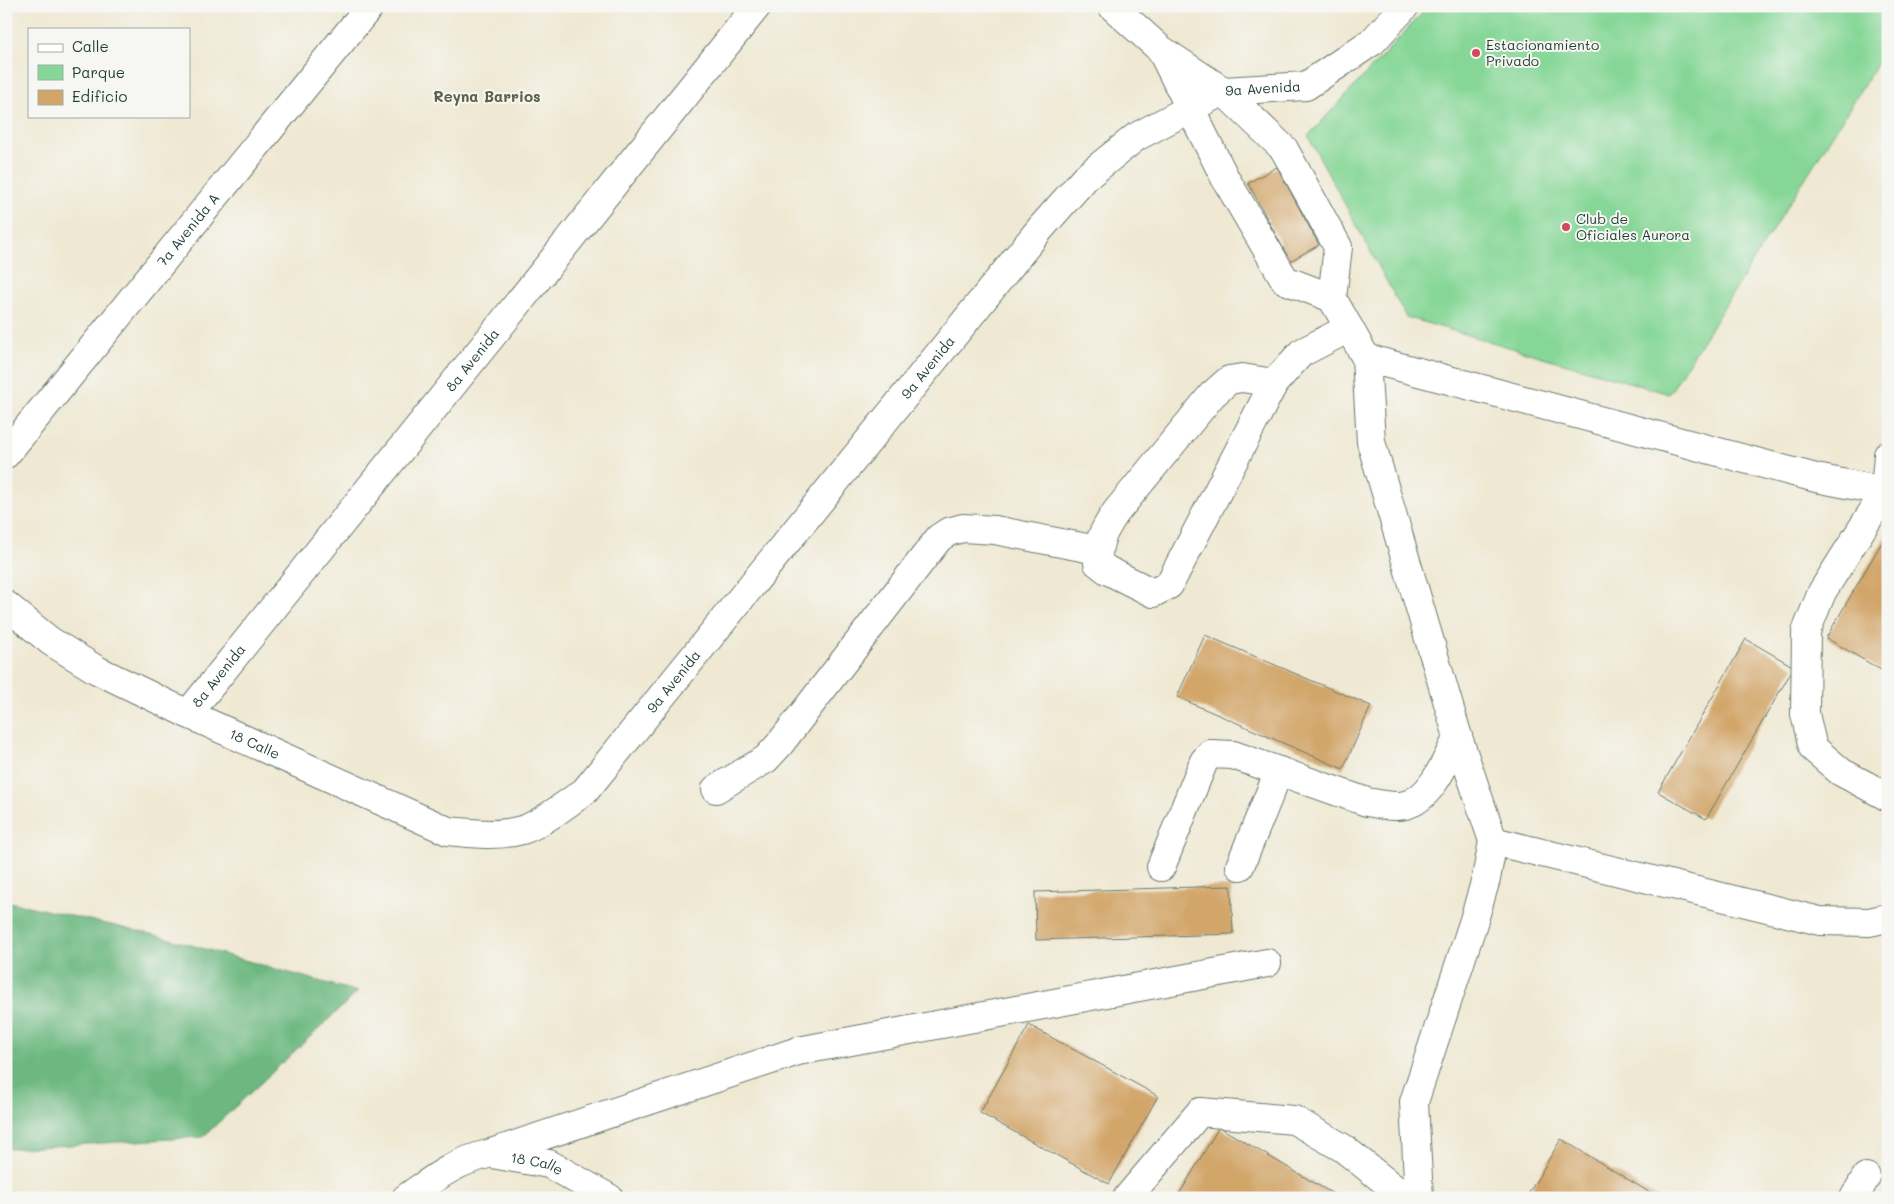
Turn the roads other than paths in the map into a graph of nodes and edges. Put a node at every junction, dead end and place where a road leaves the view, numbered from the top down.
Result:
1 (370, 6) edge
2 (757, 6) edge
3 (1112, 6) edge
4 (1405, 6) edge
5 (1160, 49) junction
6 (1223, 91) junction
7 (1191, 108) junction
8 (1332, 298) junction
9 (1349, 328) junction
10 (1366, 358) junction
11 (1274, 382) junction
12 (6, 454) edge
13 (1888, 455) edge
14 (1886, 492) edge
15 (1097, 550) junction
16 (6, 605) edge
17 (188, 714) junction
18 (1458, 736) junction
19 (1279, 771) junction
20 (716, 789) dead end
21 (1888, 797) edge
22 (522, 830) joint
23 (1493, 841) junction
24 (1240, 866) dead end
25 (1160, 868) dead end
26 (1888, 918) edge
27 (1267, 963) dead end
28 (488, 1154) junction
29 (406, 1198) edge
30 (609, 1198) edge
31 (1127, 1198) edge
32 (1406, 1198) edge
33 (1419, 1198) edge

1 - 12 street, 7a Avenida A
2 - 17 street, 8a Avenida
3 - 5 street
4 - 6 street, 9a Avenida
5 - 6 street
5 - 7 street
6 - 7 street, 9a Avenida
6 - 8 street
7 - 8 street
7 - 22 street, 9a Avenida
8 - 9 street
9 - 10 street
9 - 11 street
10 - 14 street
10 - 18 street
11 - 15 street
11 - 15 street
13 - 14 street
14 - 21 street
15 - 20 street
16 - 17 street, 18 Calle
17 - 22 street, 18 Calle
18 - 19 street
18 - 23 street
19 - 24 street
19 - 25 street
23 - 26 street
23 - 33 street
27 - 28 street
28 - 29 street
28 - 30 street, 18 Calle
31 - 32 street

